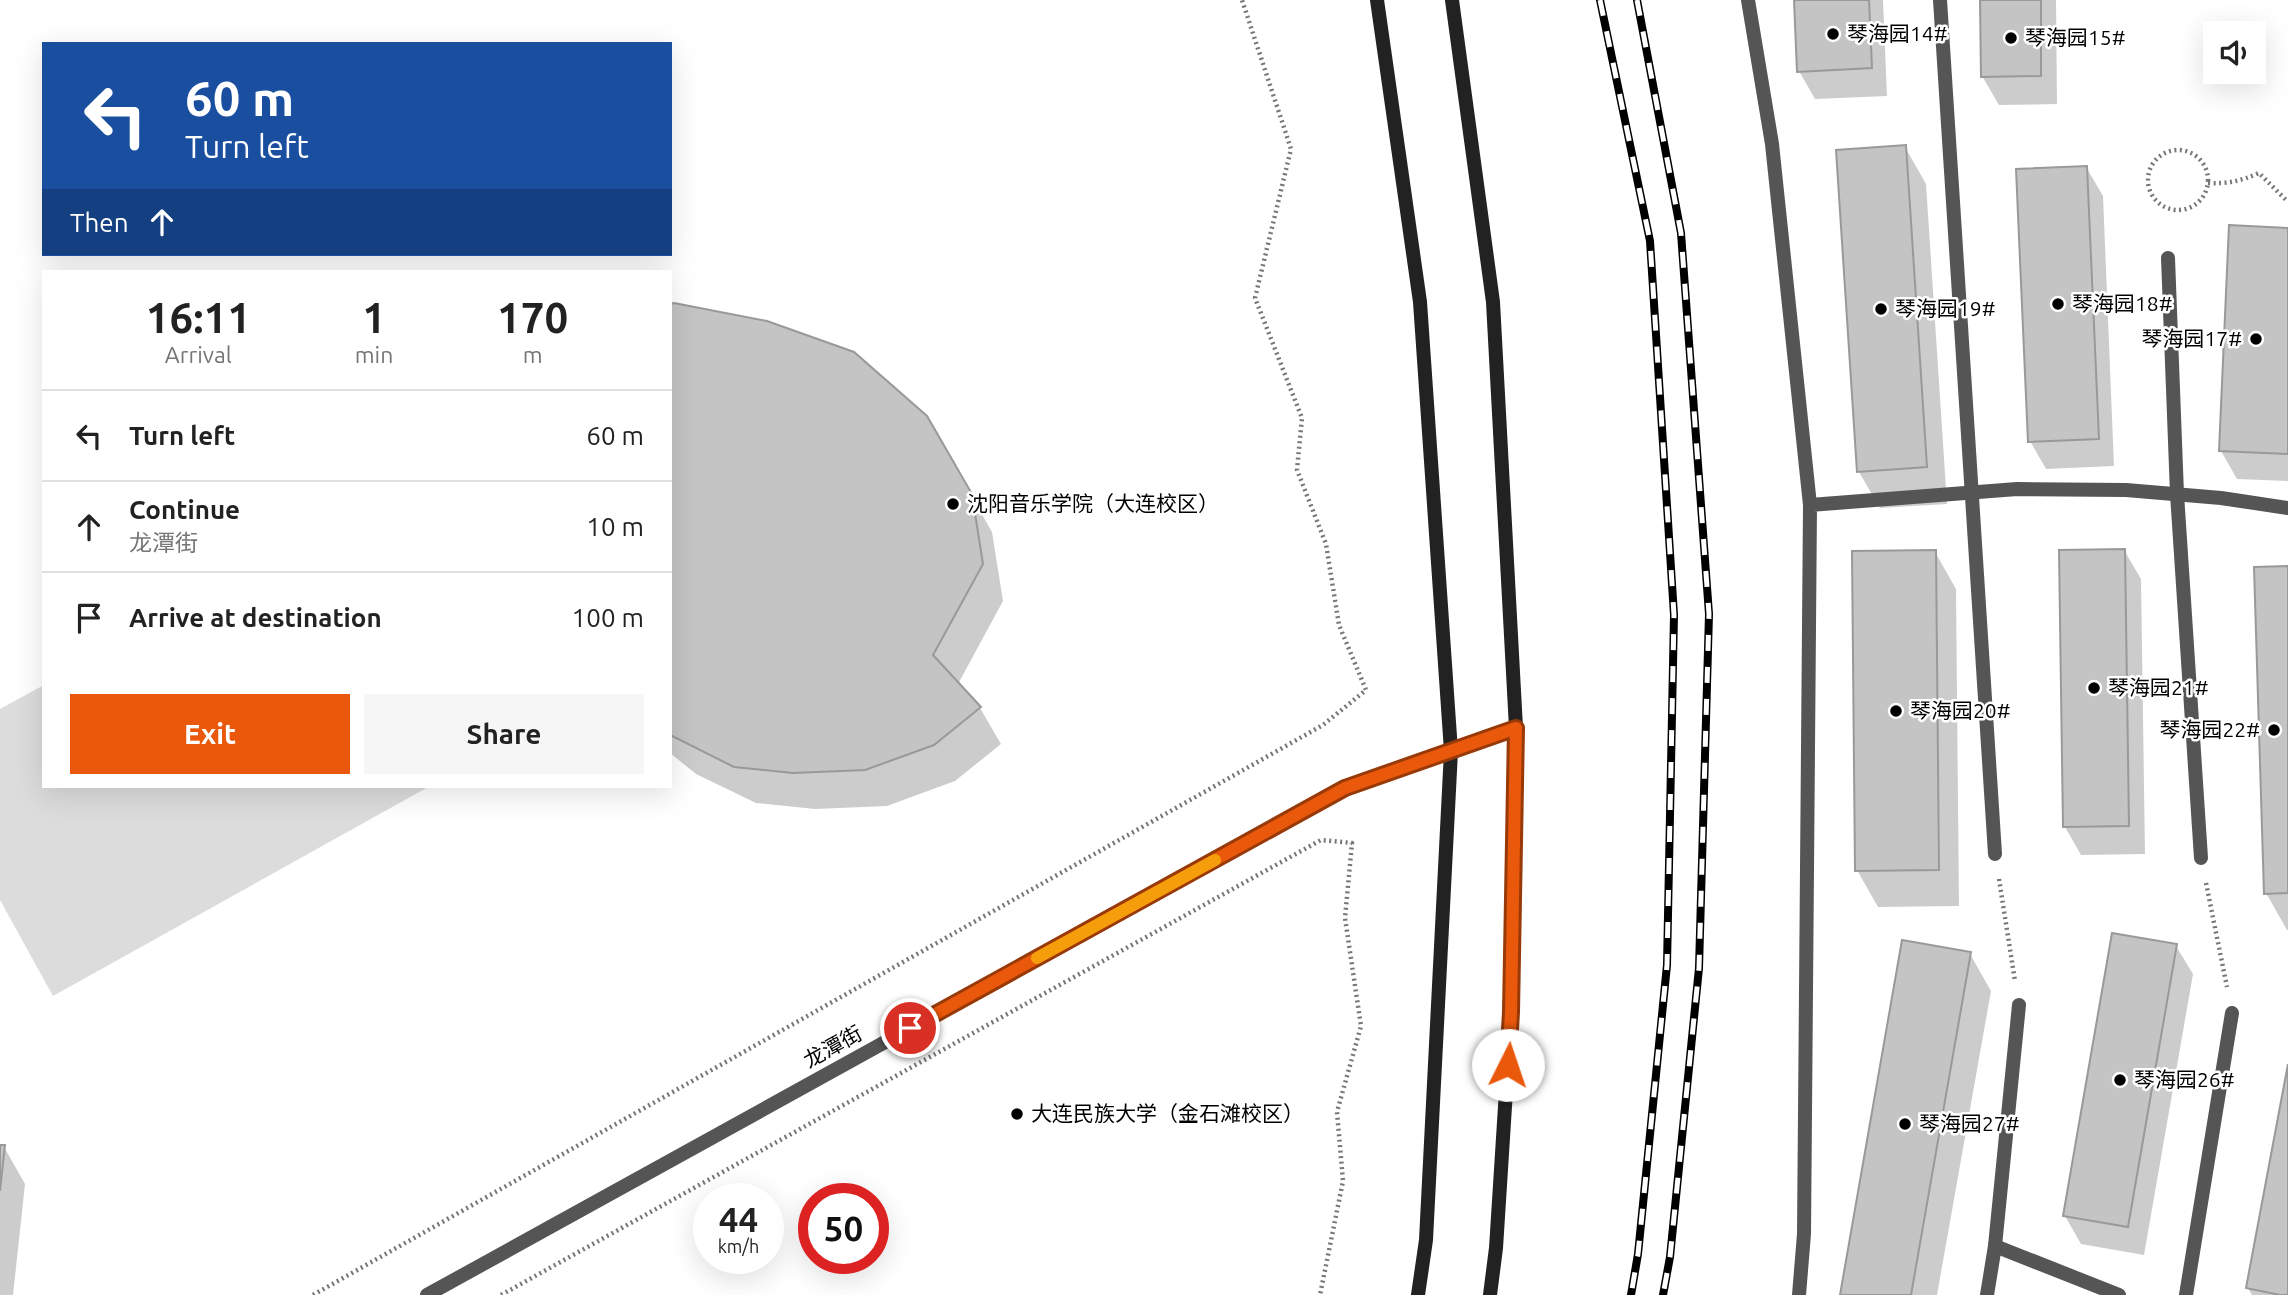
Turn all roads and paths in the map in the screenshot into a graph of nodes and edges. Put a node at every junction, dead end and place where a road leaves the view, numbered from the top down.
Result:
1 (1242, 0) edge
2 (1377, 0) edge
3 (1452, 0) edge
4 (1748, 0) edge
5 (1940, 0) edge
6 (2208, 183) junction
7 (2288, 202) edge
8 (2168, 258) dead end
9 (1972, 493) junction
10 (2177, 494) junction
11 (1810, 505) junction
12 (2288, 508) edge
13 (1516, 728) junction
14 (1451, 751) junction
15 (1995, 854) joint
16 (2201, 858) joint
17 (2018, 1005) joint
18 (2232, 1013) joint
19 (1996, 1246) junction
20 (313, 1295) edge
21 (427, 1295) edge
22 (501, 1295) edge
23 (1320, 1295) edge
24 (1418, 1295) edge
25 (1490, 1295) edge
26 (1799, 1295) edge
27 (1987, 1295) edge
28 (2119, 1295) edge
29 (2186, 1295) edge

1 - 20 path
2 - 14 main road
3 - 13 main road
4 - 11 street
5 - 9 street
6 - 6 path
6 - 7 path
8 - 10 street
9 - 10 street
9 - 11 street
9 - 15 street
10 - 12 street
10 - 16 street
11 - 26 street
13 - 14 main road
13 - 25 main road
14 - 21 street, 龙潭街
14 - 24 main road
15 - 17 path
16 - 18 path
17 - 19 street
18 - 29 street
19 - 27 street
19 - 28 street
22 - 23 path

